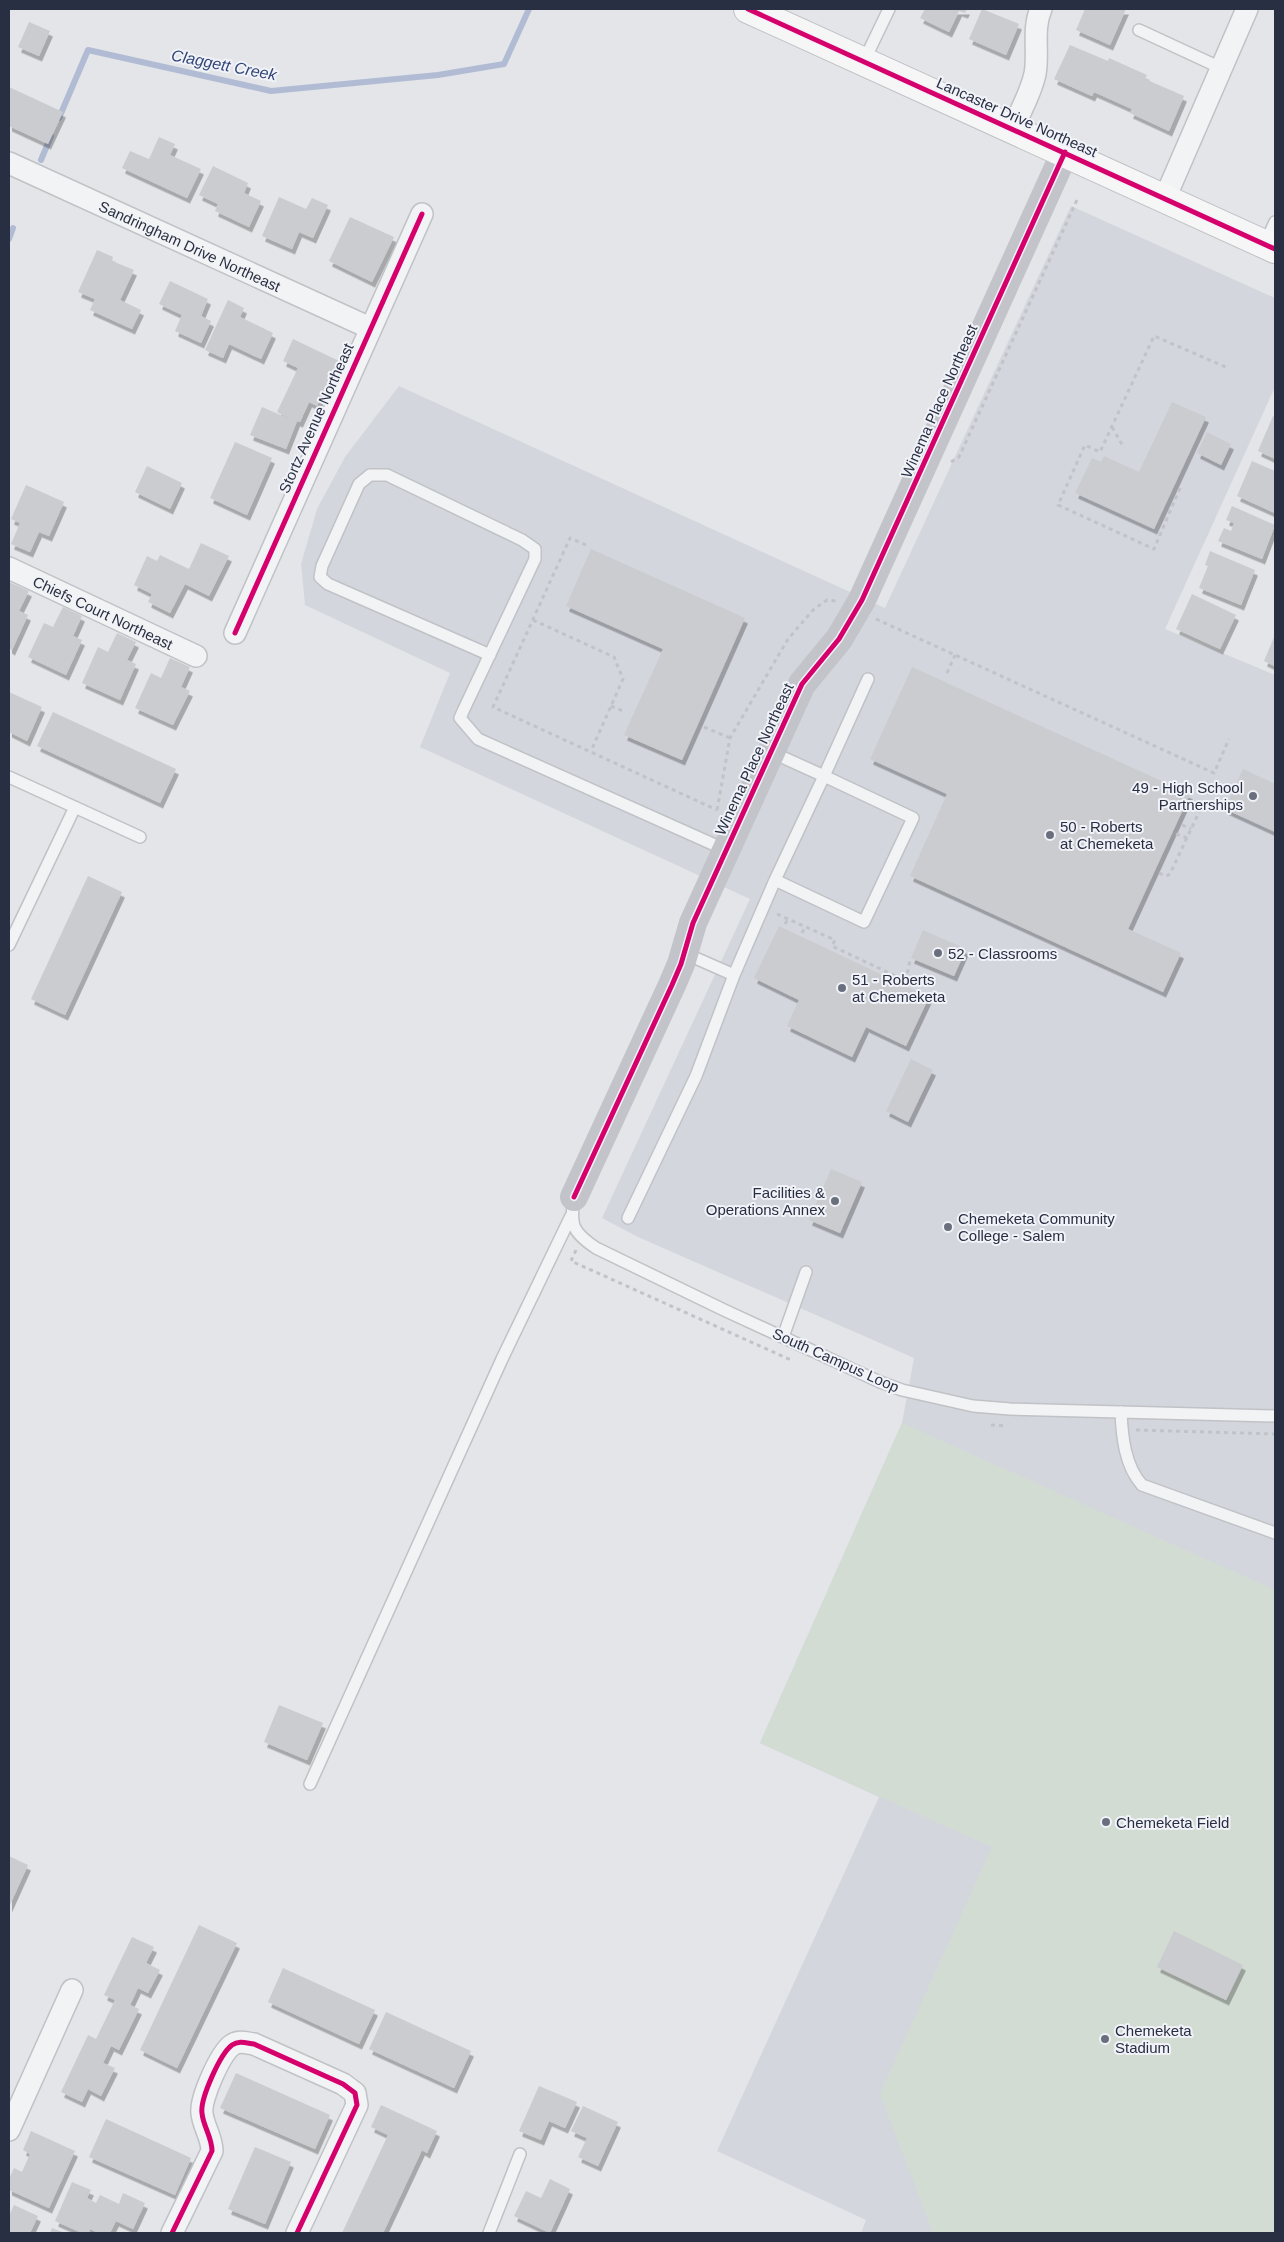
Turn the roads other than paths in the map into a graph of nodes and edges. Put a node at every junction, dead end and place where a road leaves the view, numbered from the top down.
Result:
1 (748, 9) edge
2 (889, 9) edge
3 (1041, 9) edge
4 (1247, 9) edge
5 (787, 17) edge
6 (1139, 30) dead end
7 (864, 62) junction
8 (1221, 68) junction
9 (1013, 129) junction
10 (1066, 152) junction
11 (9, 163) edge
12 (1165, 198) junction
13 (422, 214) dead end
14 (1272, 238) edge
15 (370, 328) junction
16 (9, 568) edge
17 (235, 633) dead end
18 (490, 655) junction
19 (196, 656) dead end
20 (868, 679) dead end
21 (771, 752) junction
22 (824, 776) junction
23 (9, 777) edge
24 (75, 806) junction
25 (140, 837) dead end
26 (726, 850) junction
27 (775, 880) junction
28 (9, 944) edge
29 (684, 953) junction
30 (734, 975) junction
31 (573, 1206) junction
32 (628, 1218) dead end
33 (806, 1272) dead end
34 (783, 1337) junction
35 (1120, 1412) junction
36 (1275, 1416) edge
37 (1275, 1533) edge
38 (310, 1784) dead end
39 (72, 1990) dead end
40 (9, 2130) edge
41 (520, 2154) dead end
42 (172, 2233) edge
43 (297, 2233) edge
44 (488, 2233) edge

1 - 5 main road, Lancaster Drive Northeast
2 - 7 lane
3 - 9 street
4 - 8 street
5 - 7 main road, Lancaster Drive Northeast
6 - 8 lane
7 - 9 main road, Lancaster Drive Northeast
8 - 12 street
9 - 10 main road, Lancaster Drive Northeast
10 - 12 main road, Lancaster Drive Northeast
10 - 21 street, Winema Place Northeast
11 - 15 street, Sandringham Drive Northeast
12 - 14 main road, Lancaster Drive Northeast
13 - 15 street, Stortz Avenue Northeast
15 - 17 street, Stortz Avenue Northeast
16 - 19 street, Chiefs Court Northeast
18 - 18 lane
18 - 26 lane
20 - 22 lane
21 - 22 lane
21 - 26 street, Winema Place Northeast
22 - 27 lane
22 - 27 lane
23 - 24 lane
24 - 25 lane
24 - 28 lane
26 - 29 street, Winema Place Northeast
27 - 30 lane
29 - 30 lane
29 - 31 street, Winema Place Northeast
30 - 32 lane
31 - 34 lane, South Campus Loop
31 - 38 lane
33 - 34 lane
34 - 35 lane, South Campus Loop
35 - 36 lane, South Campus Loop
35 - 37 lane
39 - 40 street
41 - 44 lane
42 - 43 street

